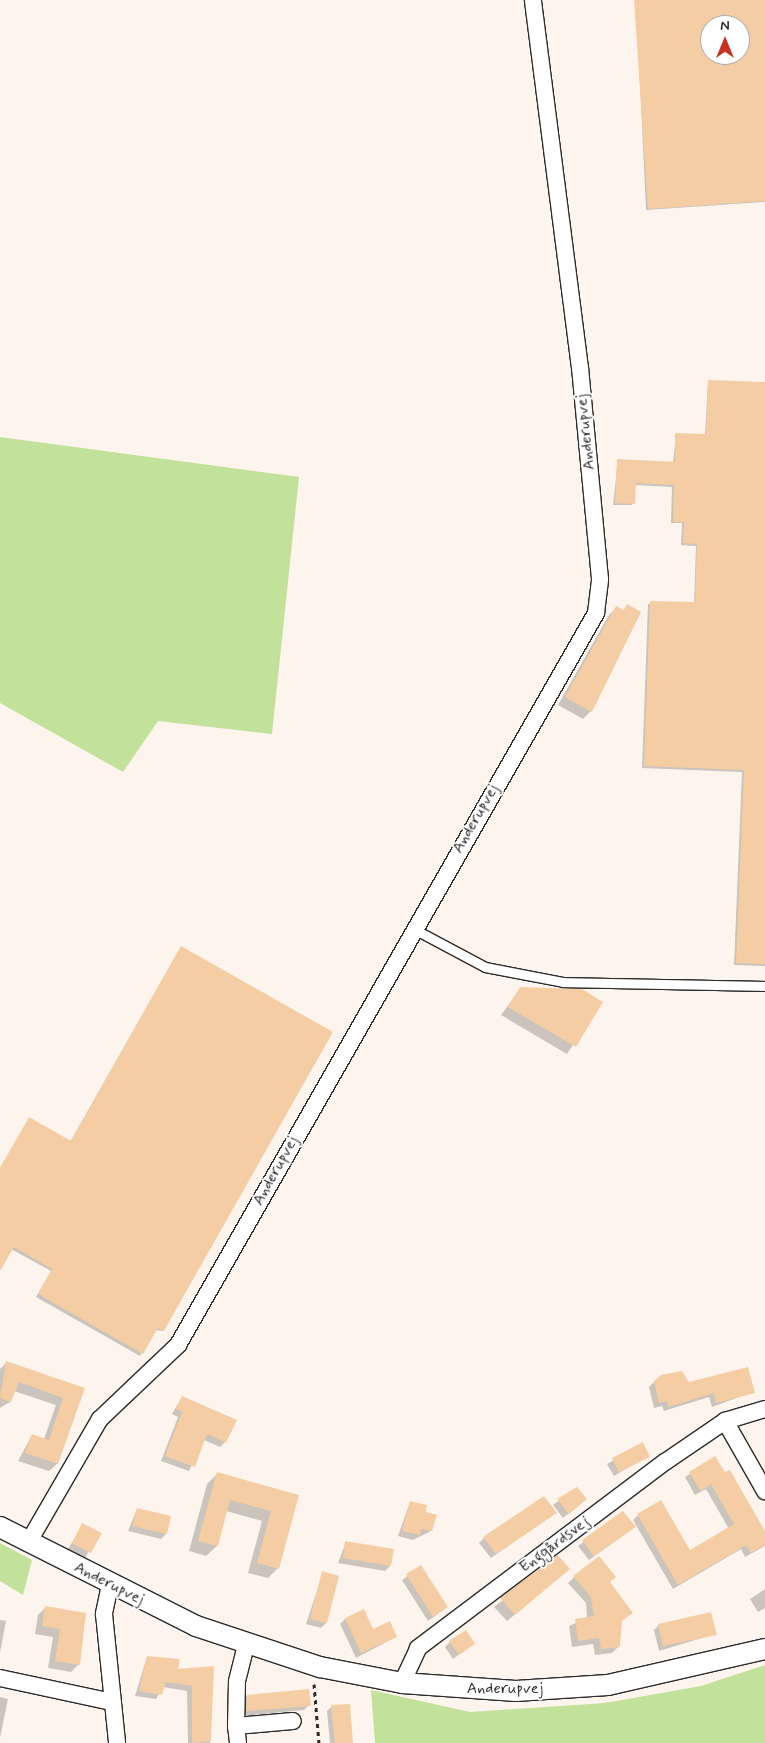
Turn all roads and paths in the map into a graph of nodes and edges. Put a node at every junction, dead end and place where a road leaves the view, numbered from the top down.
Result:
1 (533, 0) edge
2 (412, 928) junction
3 (765, 986) edge
4 (765, 1409) edge
5 (725, 1421) junction
6 (765, 1491) edge
7 (0, 1527) edge
8 (28, 1543) junction
9 (110, 1585) junction
10 (246, 1645) junction
11 (765, 1649) edge
12 (313, 1665) junction
13 (0, 1678) edge
14 (402, 1683) junction
15 (112, 1702) junction
16 (293, 1721) dead end
17 (236, 1726) junction
18 (117, 1743) edge
19 (238, 1743) edge
20 (320, 1743) edge

1 - 2 street, Anderupvej
2 - 3 lane
2 - 8 street, Anderupvej
4 - 5 street, Enggårdsvej
5 - 6 street
5 - 14 street, Enggårdsvej
7 - 8 street, Anderupvej
8 - 9 street, Anderupvej
9 - 10 street, Anderupvej
9 - 15 street
10 - 12 street, Anderupvej
10 - 17 street
11 - 14 street, Anderupvej
12 - 14 street, Anderupvej
12 - 20 path
13 - 15 street
15 - 18 street
16 - 17 street
17 - 19 street

